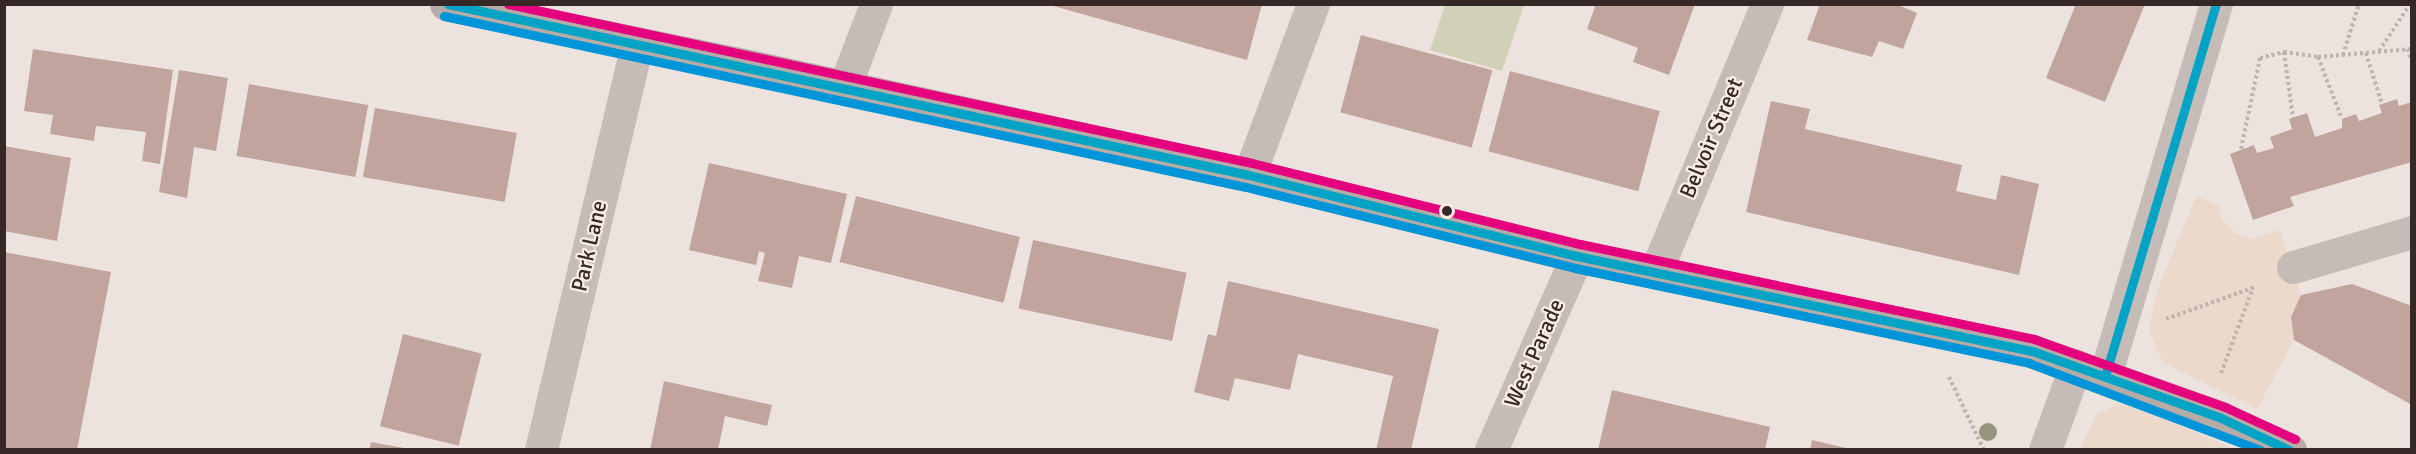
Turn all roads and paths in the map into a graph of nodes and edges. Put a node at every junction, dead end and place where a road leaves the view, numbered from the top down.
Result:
1 (446, 4) edge
2 (876, 4) edge
3 (1313, 4) edge
4 (1767, 4) edge
5 (2216, 4) edge
6 (2359, 4) edge
7 (2410, 4) edge
8 (637, 43) junction
9 (2409, 49) edge
10 (2284, 52) junction
11 (2379, 52) junction
12 (2366, 53) junction
13 (2343, 55) junction
14 (2318, 57) junction
15 (2412, 61) edge
16 (844, 88) junction
17 (2382, 104) dead end
18 (2293, 118) dead end
19 (2342, 119) dead end
20 (2241, 149) dead end
21 (1249, 175) junction
22 (2412, 232) edge
23 (1577, 256) junction
24 (2293, 267) dead end
25 (1656, 271) junction
26 (2253, 288) dead end
27 (1944, 365) dead end
28 (2091, 371) junction
29 (2206, 413) junction
30 (541, 450) edge
31 (1491, 450) edge
32 (1984, 450) edge
33 (2045, 450) edge
34 (2290, 450) edge

1 - 8 main road
2 - 16 street
3 - 21 street
4 - 25 street, Belvoir Street
5 - 28 street
6 - 13 path
7 - 11 path
8 - 16 main road
8 - 30 street, Park Lane
9 - 11 path
9 - 15 path
10 - 14 path
10 - 18 path
10 - 20 path
11 - 12 path
12 - 13 path
12 - 17 path
13 - 14 path
14 - 19 path
16 - 21 main road
21 - 23 main road
22 - 24 street
23 - 25 main road
23 - 31 street, West Parade
25 - 28 main road
26 - 29 path
27 - 32 path
28 - 29 main road
28 - 33 street
29 - 34 main road

